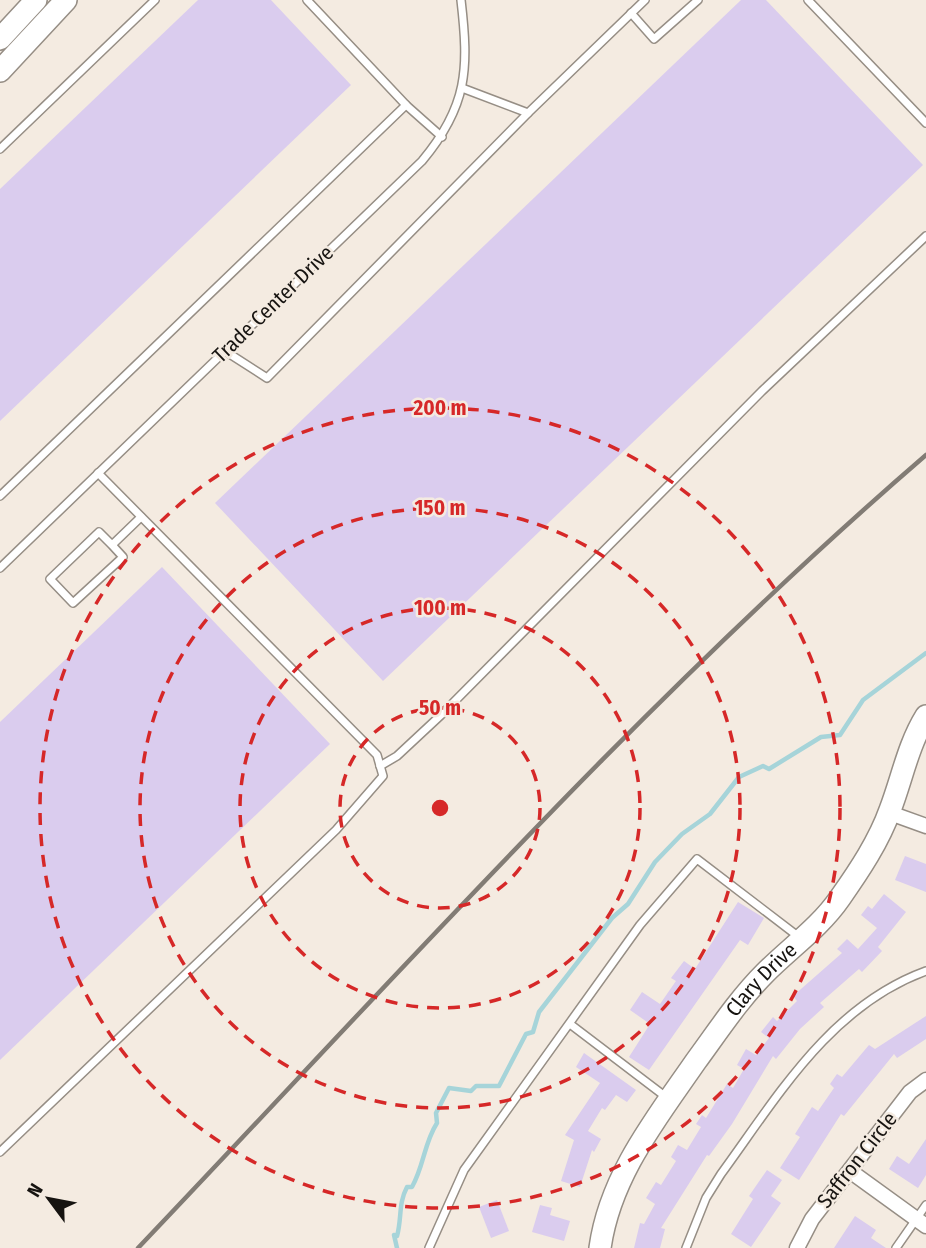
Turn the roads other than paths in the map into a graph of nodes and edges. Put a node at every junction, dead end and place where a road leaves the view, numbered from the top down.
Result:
1 (66, 0) edge
2 (155, 0) edge
3 (307, 0) edge
4 (461, 0) edge
5 (645, 0) edge
6 (698, 0) edge
7 (808, 0) edge
8 (29, 3) edge
9 (631, 13) junction
10 (0, 39) edge
11 (0, 71) edge
12 (462, 88) junction
13 (406, 105) junction
14 (528, 113) junction
15 (926, 123) edge
16 (442, 137) junction
17 (0, 149) edge
18 (926, 236) edge
19 (225, 351) junction
20 (98, 473) junction
21 (0, 496) edge
22 (141, 517) junction
23 (111, 545) junction
24 (0, 568) edge
25 (926, 716) edge
26 (380, 766) junction
27 (890, 813) junction
28 (926, 826) edge
29 (802, 940) junction
30 (926, 971) edge
31 (570, 1024) junction
32 (926, 1080) edge
33 (669, 1100) junction
34 (0, 1152) edge
35 (850, 1171) junction
36 (926, 1205) edge
37 (921, 1222) edge
38 (429, 1248) edge
39 (600, 1248) edge
40 (686, 1248) edge
41 (797, 1248) edge
42 (896, 1248) edge

1 - 11 street
2 - 17 lane
3 - 13 lane
4 - 12 lane, Trade Center Drive
5 - 9 lane
6 - 9 lane
7 - 15 lane
8 - 10 street
9 - 14 lane
12 - 14 lane
12 - 16 lane, Trade Center Drive
13 - 16 lane
13 - 21 lane
14 - 19 lane
16 - 19 lane, Trade Center Drive
18 - 26 lane
19 - 20 lane, Trade Center Drive
20 - 22 lane
20 - 24 lane, Trade Center Drive
22 - 23 lane
22 - 26 lane
23 - 23 lane
25 - 27 street, Clary Drive
26 - 34 lane
27 - 28 street
27 - 29 street, Clary Drive
29 - 31 lane
29 - 33 street, Clary Drive
30 - 40 lane
31 - 33 lane
31 - 38 lane
32 - 35 street, Saffron Circle
33 - 39 street, Clary Drive
35 - 37 street
35 - 41 street, Saffron Circle
36 - 37 lane
37 - 42 lane

